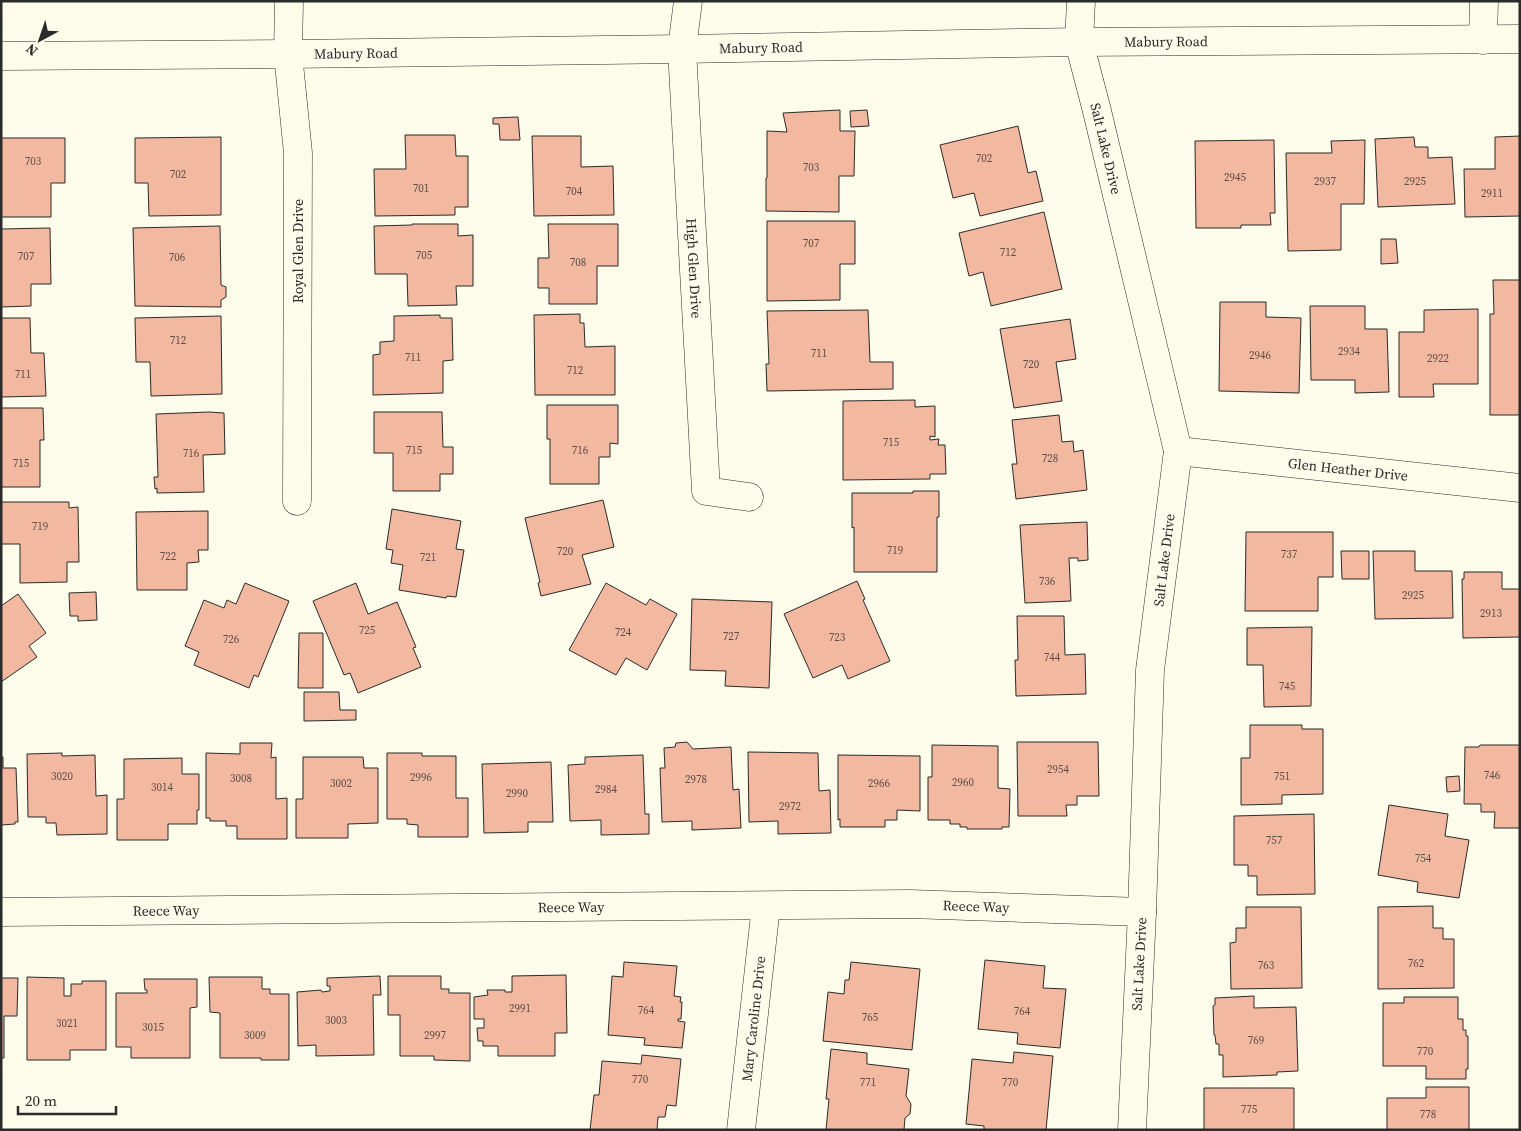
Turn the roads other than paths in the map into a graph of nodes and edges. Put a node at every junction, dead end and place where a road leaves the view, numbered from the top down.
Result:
1 (289, 1) edge
2 (688, 1) edge
3 (1081, 1) edge
4 (1484, 1) edge
5 (1483, 40) junction
6 (1520, 40) edge
7 (1080, 42) junction
8 (682, 49) junction
9 (288, 54) junction
10 (1, 56) edge
11 (1178, 451) junction
12 (1520, 488) edge
13 (749, 497) dead end
14 (297, 501) dead end
15 (766, 906) junction
16 (1, 912) edge
17 (1142, 912) junction
18 (741, 1130) edge
19 (1132, 1130) edge

1 - 9 street, Royal Glen Drive
2 - 8 street, High Glen Drive
3 - 7 street, Salt Lake Drive
4 - 5 street
5 - 6 street, Mabury Road
5 - 7 street, Mabury Road
7 - 8 street, Mabury Road
7 - 11 street, Salt Lake Drive
8 - 9 street, Mabury Road
8 - 13 street, High Glen Drive
9 - 10 street, Mabury Road
9 - 14 street, Royal Glen Drive
11 - 12 street, Glen Heather Drive
11 - 17 street, Salt Lake Drive
15 - 16 street, Reece Way
15 - 17 street, Reece Way
15 - 18 street, Mary Caroline Drive
17 - 19 street, Salt Lake Drive

